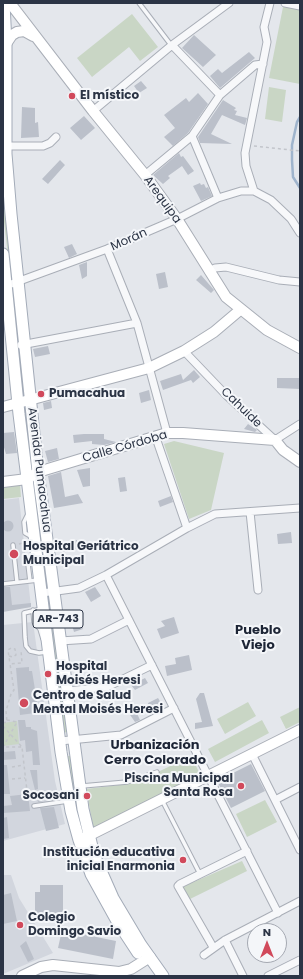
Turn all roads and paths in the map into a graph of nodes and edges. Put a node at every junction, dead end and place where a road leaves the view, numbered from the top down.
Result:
1 (4, 3) edge
2 (10, 3) edge
3 (139, 3) edge
4 (216, 3) edge
5 (229, 3) edge
6 (270, 3) edge
7 (285, 3) edge
8 (300, 6) edge
9 (213, 13) junction
10 (35, 37) junction
11 (6, 44) junction
12 (172, 45) junction
13 (263, 64) junction
14 (220, 95) junction
15 (5, 101) edge
16 (93, 111) junction
17 (192, 136) junction
18 (56, 137) dead end
19 (5, 146) edge
20 (247, 146) junction
21 (300, 151) edge
22 (145, 175) junction
23 (254, 191) junction
24 (218, 198) junction
25 (177, 219) junction
26 (300, 234) edge
27 (107, 249) junction
28 (3, 254) edge
29 (209, 272) junction
30 (19, 282) junction
31 (300, 282) edge
32 (5, 286) edge
33 (240, 310) junction
34 (137, 323) junction
35 (25, 345) junction
36 (12, 347) junction
37 (300, 348) edge
38 (184, 351) junction
39 (149, 368) junction
40 (30, 401) junction
41 (18, 403) junction
42 (3, 407) edge
43 (300, 424) edge
44 (168, 433) junction
45 (156, 438) junction
46 (275, 440) junction
47 (300, 462) edge
48 (38, 472) junction
49 (28, 479) junction
50 (3, 482) edge
51 (300, 508) edge
52 (250, 512) junction
53 (187, 528) junction
54 (35, 540) junction
55 (13, 545) joint
56 (50, 556) junction
57 (37, 557) junction
58 (106, 575) junction
59 (35, 580) junction
60 (17, 582) junction
61 (3, 584) edge
62 (258, 590) dead end
63 (55, 592) junction
64 (42, 593) junction
65 (44, 609) junction
66 (33, 610) junction
67 (129, 620) junction
68 (25, 637) junction
69 (60, 642) junction
70 (49, 647) junction
71 (9, 656) junction
72 (10, 664) junction
73 (152, 665) junction
74 (67, 691) junction
75 (174, 708) junction
76 (7, 720) junction
77 (3, 725) edge
78 (300, 730) edge
79 (10, 733) junction
80 (73, 740) junction
81 (60, 741) junction
82 (22, 747) junction
83 (252, 754) junction
84 (24, 765) junction
85 (12, 767) dead end
86 (157, 772) dead end
87 (208, 776) junction
88 (12, 778) dead end
89 (25, 778) junction
90 (79, 786) junction
91 (300, 787) edge
92 (27, 791) dead end
93 (69, 800) junction
94 (162, 800) junction
95 (274, 800) junction
96 (34, 806) dead end
97 (84, 839) junction
98 (299, 846) edge
99 (247, 851) junction
100 (200, 874) junction
101 (300, 901) edge
102 (278, 913) junction
103 (225, 940) junction
104 (212, 948) junction
105 (204, 955) dead end
106 (147, 959) junction
107 (300, 960) edge
108 (127, 973) edge
109 (22, 976) edge
110 (154, 976) edge
111 (163, 976) edge
112 (243, 976) edge
113 (268, 976) edge

1 - 11 main road, AR-743
2 - 10 street, Arequipa
3 - 12 lane
4 - 9 street
5 - 9 street
6 - 13 street
7 - 8 street
9 - 12 street
10 - 11 street
10 - 16 street, Arequipa
11 - 15 main road, AR-743
12 - 14 street
12 - 16 street
13 - 14 street
13 - 20 street
14 - 17 street
15 - 19 main road, Avenida Pumacahua / AR-743
16 - 22 street, Arequipa
17 - 22 street
17 - 24 street
18 - 19 street
19 - 30 main road, Avenida Pumacahua / AR-743
20 - 21 path
20 - 23 street
22 - 25 street, Arequipa
23 - 24 street, Morán
23 - 26 street
24 - 25 street, Morán
25 - 27 street, Morán
25 - 29 street, Arequipa
27 - 30 street, Morán
27 - 34 street
28 - 32 main road, Avenida Pumacahua / AR-743
29 - 31 street
29 - 33 street, Arequipa
30 - 32 street, Morán
30 - 35 main road, Avenida Pumacahua / AR-743
32 - 36 main road, Avenida Pumacahua / AR-743
33 - 37 street, Arequipa
33 - 38 street
34 - 35 street
34 - 39 street
35 - 36 street
35 - 40 main road, Avenida Pumacahua / AR-743
36 - 41 main road, Avenida Pumacahua / AR-743
38 - 39 street
38 - 46 street, Cahuide
39 - 40 street
39 - 44 street
40 - 41 street
40 - 48 main road, Avenida Pumacahua / AR-743
41 - 42 street
41 - 49 main road, Avenida Pumacahua / AR-743
43 - 46 street
44 - 45 street, Calle Córdoba
44 - 46 street, Calle Córdoba
45 - 48 street, Calle Córdoba
45 - 53 street
46 - 47 street, Cahuide
48 - 49 street, Calle Córdoba
48 - 56 main road, Avenida Pumacahua / AR-743
49 - 50 street, Calle Córdoba
49 - 54 main road, Avenida Pumacahua / AR-743
51 - 52 street
52 - 53 street
52 - 62 street
53 - 58 street
54 - 55 path
54 - 57 main road, Avenida Pumacahua / AR-743
55 - 60 lane
56 - 57 main road
56 - 63 main road, Avenida Pumacahua / AR-743
57 - 59 main road, Avenida Pumacahua / AR-743
58 - 63 street
58 - 67 street
59 - 60 lane
59 - 64 main road, Avenida Pumacahua / AR-743
60 - 61 lane
63 - 64 street
63 - 69 main road, Avenida Pumacahua / AR-743
64 - 65 main road, Avenida Pumacahua / AR-743
65 - 66 lane
65 - 70 main road, Avenida Pumacahua / AR-743
66 - 68 lane
66 - 70 lane
67 - 69 street
67 - 73 street
68 - 70 lane
68 - 72 path
69 - 74 main road, Avenida Pumacahua / AR-743
70 - 81 main road, Avenida Pumacahua / AR-743
71 - 71 path
71 - 72 path
72 - 76 path
73 - 74 street
73 - 75 street
74 - 80 main road, Avenida Pumacahua / AR-743
75 - 80 street
75 - 87 street
76 - 77 path
76 - 79 path
77 - 79 path
78 - 83 street
79 - 82 path
79 - 82 path
80 - 81 street
80 - 90 main road, Avenida Pumacahua / AR-743
81 - 93 main road, Avenida Pumacahua / AR-743
82 - 84 path
83 - 87 street
83 - 95 street
84 - 85 path
84 - 89 path
86 - 90 lane
87 - 94 street
87 - 99 street
88 - 89 path
89 - 92 path
90 - 97 main road, Avenida Pumacahua / AR-743
91 - 95 street
93 - 96 lane
93 - 97 main road, Avenida Pumacahua / AR-743
94 - 97 street
94 - 100 lane
95 - 98 street
97 - 106 main road, AR-743
99 - 100 street
99 - 102 street
100 - 104 street
101 - 102 street
102 - 103 street
103 - 104 street
103 - 112 street
104 - 105 street
106 - 108 street
106 - 110 main road, AR-743
106 - 111 main road, AR-743
107 - 113 street
108 - 109 street

